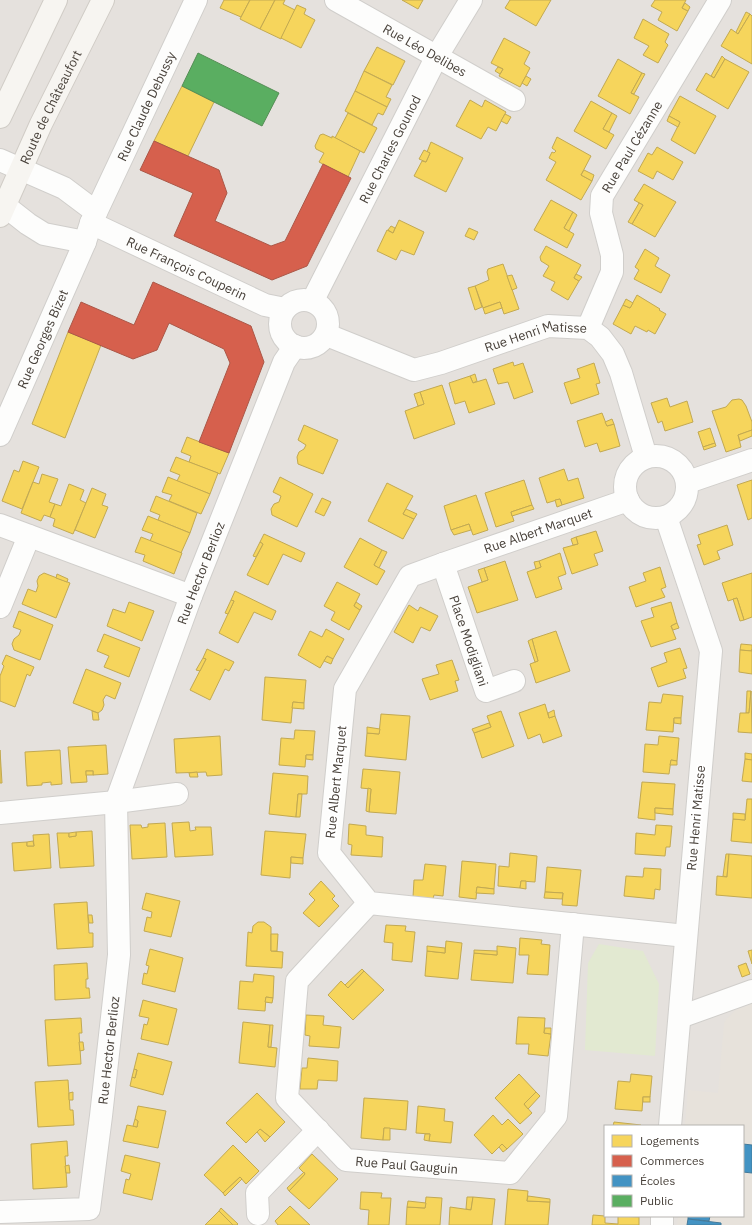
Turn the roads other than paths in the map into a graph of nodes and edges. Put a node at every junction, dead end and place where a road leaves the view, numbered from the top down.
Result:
1 (56, 0) edge
2 (103, 0) edge
3 (196, 0) edge
4 (336, 0) edge
5 (471, 0) edge
6 (720, 0) edge
7 (437, 56) junction
8 (514, 100) dead end
9 (0, 117) edge
10 (0, 160) edge
11 (21, 170) junction
12 (2, 208) edge
13 (91, 226) junction
14 (314, 301) junction
15 (285, 309) junction
16 (588, 328) junction
17 (327, 335) junction
18 (295, 346) junction
19 (0, 435) edge
20 (646, 457) junction
21 (752, 460) edge
22 (688, 482) junction
23 (628, 500) junction
24 (666, 517) junction
25 (0, 525) edge
26 (29, 536) junction
27 (443, 564) junction
28 (192, 596) junction
29 (0, 607) edge
30 (514, 681) dead end
31 (177, 794) dead end
32 (116, 802) junction
33 (0, 813) edge
34 (369, 903) junction
35 (573, 924) junction
36 (686, 936) junction
37 (752, 991) edge
38 (680, 1018) junction
39 (670, 1125) edge
40 (318, 1130) junction
41 (0, 1212) edge
42 (258, 1214) dead end

1 - 9 main road
2 - 11 main road, Route de Châteaufort
3 - 13 street, Rue Claude Debussy
4 - 7 street, Rue Léo Delibes
5 - 7 street, Rue Charles Gounod
6 - 16 street, Rue Paul Cézanne
7 - 8 street, Rue Léo Delibes
7 - 14 street, Rue Charles Gounod
10 - 11 street
11 - 12 main road, Route de Châteaufort
11 - 13 street
12 - 13 street
13 - 15 street, Rue François Couperin
13 - 19 street, Rue Georges Bizet
14 - 15 street
14 - 17 street
15 - 18 street
16 - 17 street, Rue Henri Matisse
16 - 20 street, Rue Henri Matisse
17 - 18 street
18 - 28 street, Rue Hector Berlioz
20 - 22 street
20 - 23 street
21 - 22 street
22 - 24 street
23 - 24 street
23 - 27 street, Rue Albert Marquet
24 - 36 street, Rue Henri Matisse
25 - 26 street
26 - 28 street
26 - 29 street
27 - 30 street, Place Modigliani
27 - 34 street, Rue Albert Marquet
28 - 32 street, Rue Hector Berlioz
31 - 32 street
32 - 33 street
32 - 41 street, Rue Hector Berlioz
34 - 35 street
34 - 40 street, Rue Paul Gauguin
35 - 36 street
35 - 40 street, Rue Paul Gauguin
36 - 38 street, Rue Henri Matisse
37 - 38 street
38 - 39 street, Rue Henri Matisse
40 - 42 street

